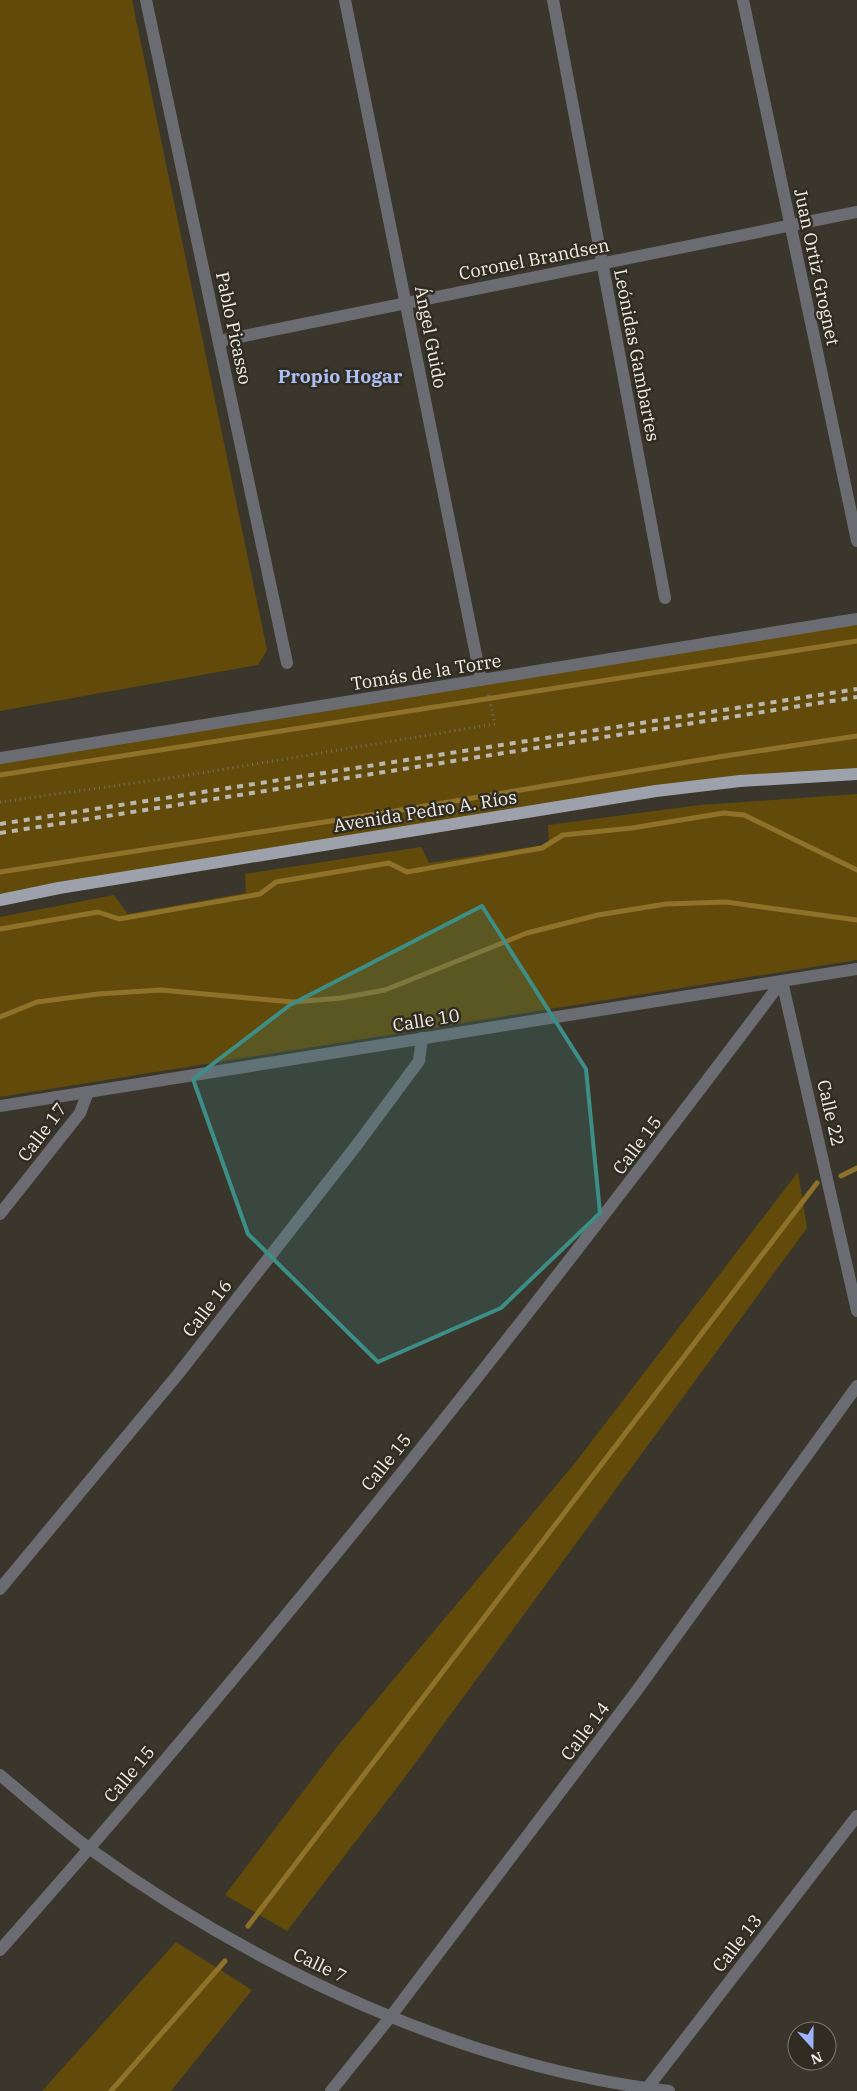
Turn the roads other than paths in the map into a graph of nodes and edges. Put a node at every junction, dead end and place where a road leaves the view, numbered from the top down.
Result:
1 (146, 0) edge
2 (345, 0) edge
3 (553, 0) edge
4 (744, 0) edge
5 (857, 212) edge
6 (791, 226) junction
7 (602, 263) junction
8 (406, 303) junction
9 (219, 341) junction
10 (857, 541) edge
11 (665, 598) dead end
12 (857, 619) edge
13 (287, 663) dead end
14 (481, 680) junction
15 (0, 758) edge
16 (857, 774) edge
17 (0, 900) edge
18 (857, 969) edge
19 (782, 981) junction
20 (422, 1038) junction
21 (88, 1092) junction
22 (0, 1106) edge
23 (0, 1214) edge
24 (857, 1312) edge
25 (857, 1386) edge
26 (0, 1589) edge
27 (0, 1775) edge
28 (857, 1816) edge
29 (90, 1849) junction
30 (0, 1950) edge
31 (391, 2016) junction
32 (646, 2090) edge
33 (331, 2091) edge
34 (670, 2091) edge

1 - 9 street, Pablo Picasso
2 - 8 street, Ángel Guido
3 - 7 street, Leónidas Gambartes
4 - 6 street, Juan Ortiz Grognet
5 - 6 street, Coronel Brandsen
6 - 7 street, Coronel Brandsen
6 - 10 street, Juan Ortiz Grognet
7 - 8 street, Coronel Brandsen
7 - 11 street, Leónidas Gambartes
8 - 9 street, Coronel Brandsen
8 - 14 street, Ángel Guido
9 - 13 street, Pablo Picasso
12 - 14 street, Tomás de la Torre
14 - 15 street, Tomás de la Torre
16 - 17 main road, Avenida Pedro A. Ríos
18 - 19 street, Calle 10
19 - 20 street, Calle 10
19 - 24 street, Calle 22
19 - 29 street, Calle 15
20 - 21 street, Calle 10
20 - 26 street, Calle 16
21 - 22 street, Calle 10
21 - 23 street, Calle 17
25 - 31 street, Calle 14
27 - 29 street, Calle 7
28 - 32 street, Calle 13
29 - 30 street, Calle 15
29 - 31 street, Calle 7
31 - 32 street, Calle 7
31 - 33 street, Calle 14
32 - 34 street, Calle 7

